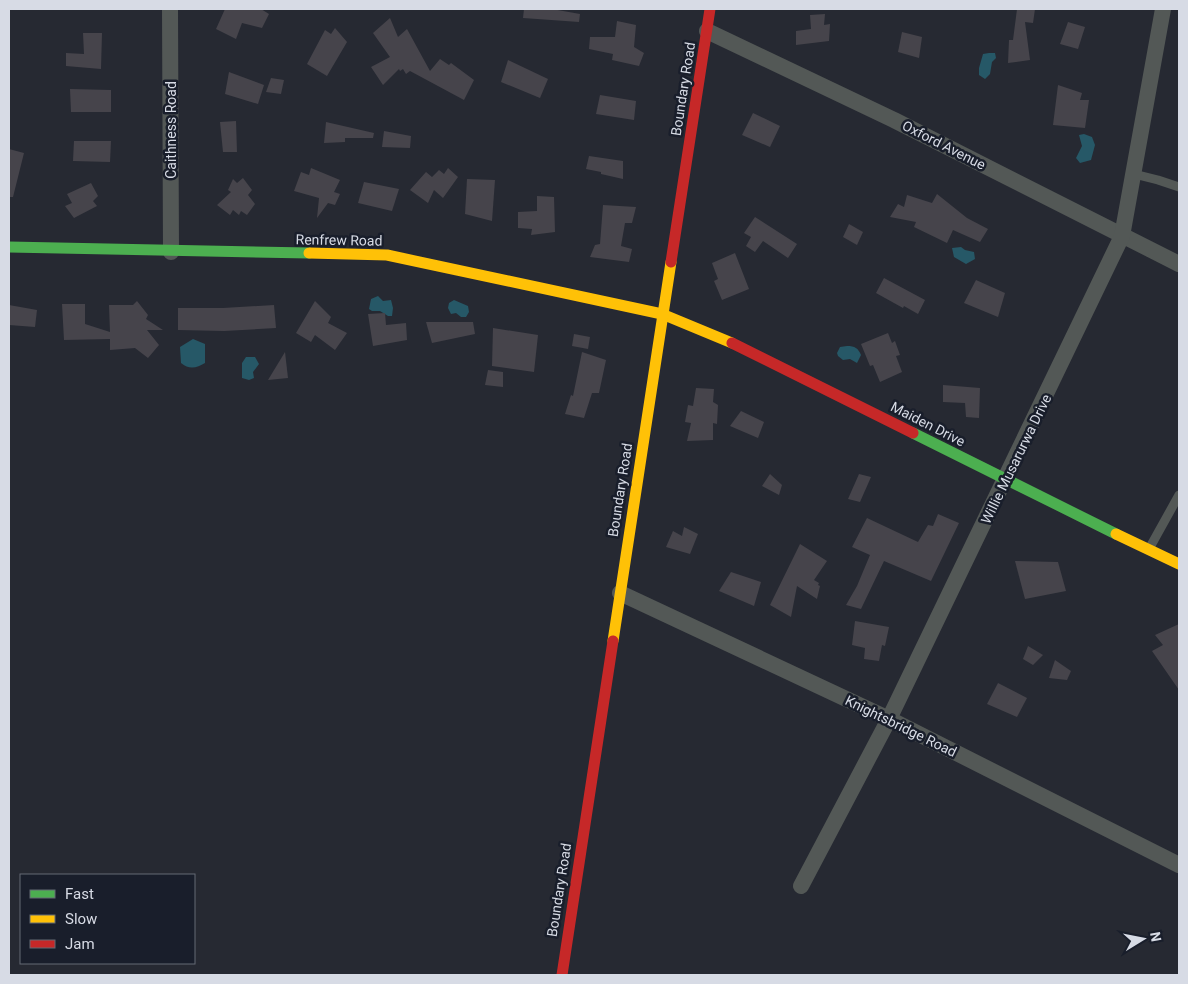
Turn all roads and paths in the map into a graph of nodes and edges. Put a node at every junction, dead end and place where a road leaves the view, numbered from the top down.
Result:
1 (170, 9) edge
2 (710, 9) edge
3 (1163, 9) edge
4 (707, 30) junction
5 (1134, 174) junction
6 (1179, 187) edge
7 (1122, 236) junction
8 (9, 247) edge
9 (171, 252) junction
10 (1179, 264) edge
11 (662, 314) junction
12 (1006, 480) junction
13 (1179, 495) edge
14 (1148, 549) junction
15 (1179, 564) edge
16 (620, 593) junction
17 (890, 719) junction
18 (1179, 865) edge
19 (801, 886) dead end
20 (562, 975) edge

1 - 9 street, Caithness Road
2 - 4 street, Boundary Road
3 - 5 street, Willie Musarurwa Drive
4 - 7 street, Oxford Avenue
4 - 11 street, Boundary Road
5 - 6 lane
5 - 7 street, Willie Musarurwa Drive
7 - 10 street, Oxford Avenue
7 - 12 street, Willie Musarurwa Drive
8 - 9 street, Renfrew Road
9 - 11 street, Renfrew Road
11 - 12 street, Maiden Drive
11 - 16 street, Boundary Road
12 - 14 street, Maiden Drive
12 - 17 street, Willie Musarurwa Drive
13 - 14 lane
14 - 15 street, Maiden Drive
16 - 17 street, Knightsbridge Road
16 - 20 street, Boundary Road
17 - 18 street, Knightsbridge Road
17 - 19 street, Willie Musarurwa Drive

